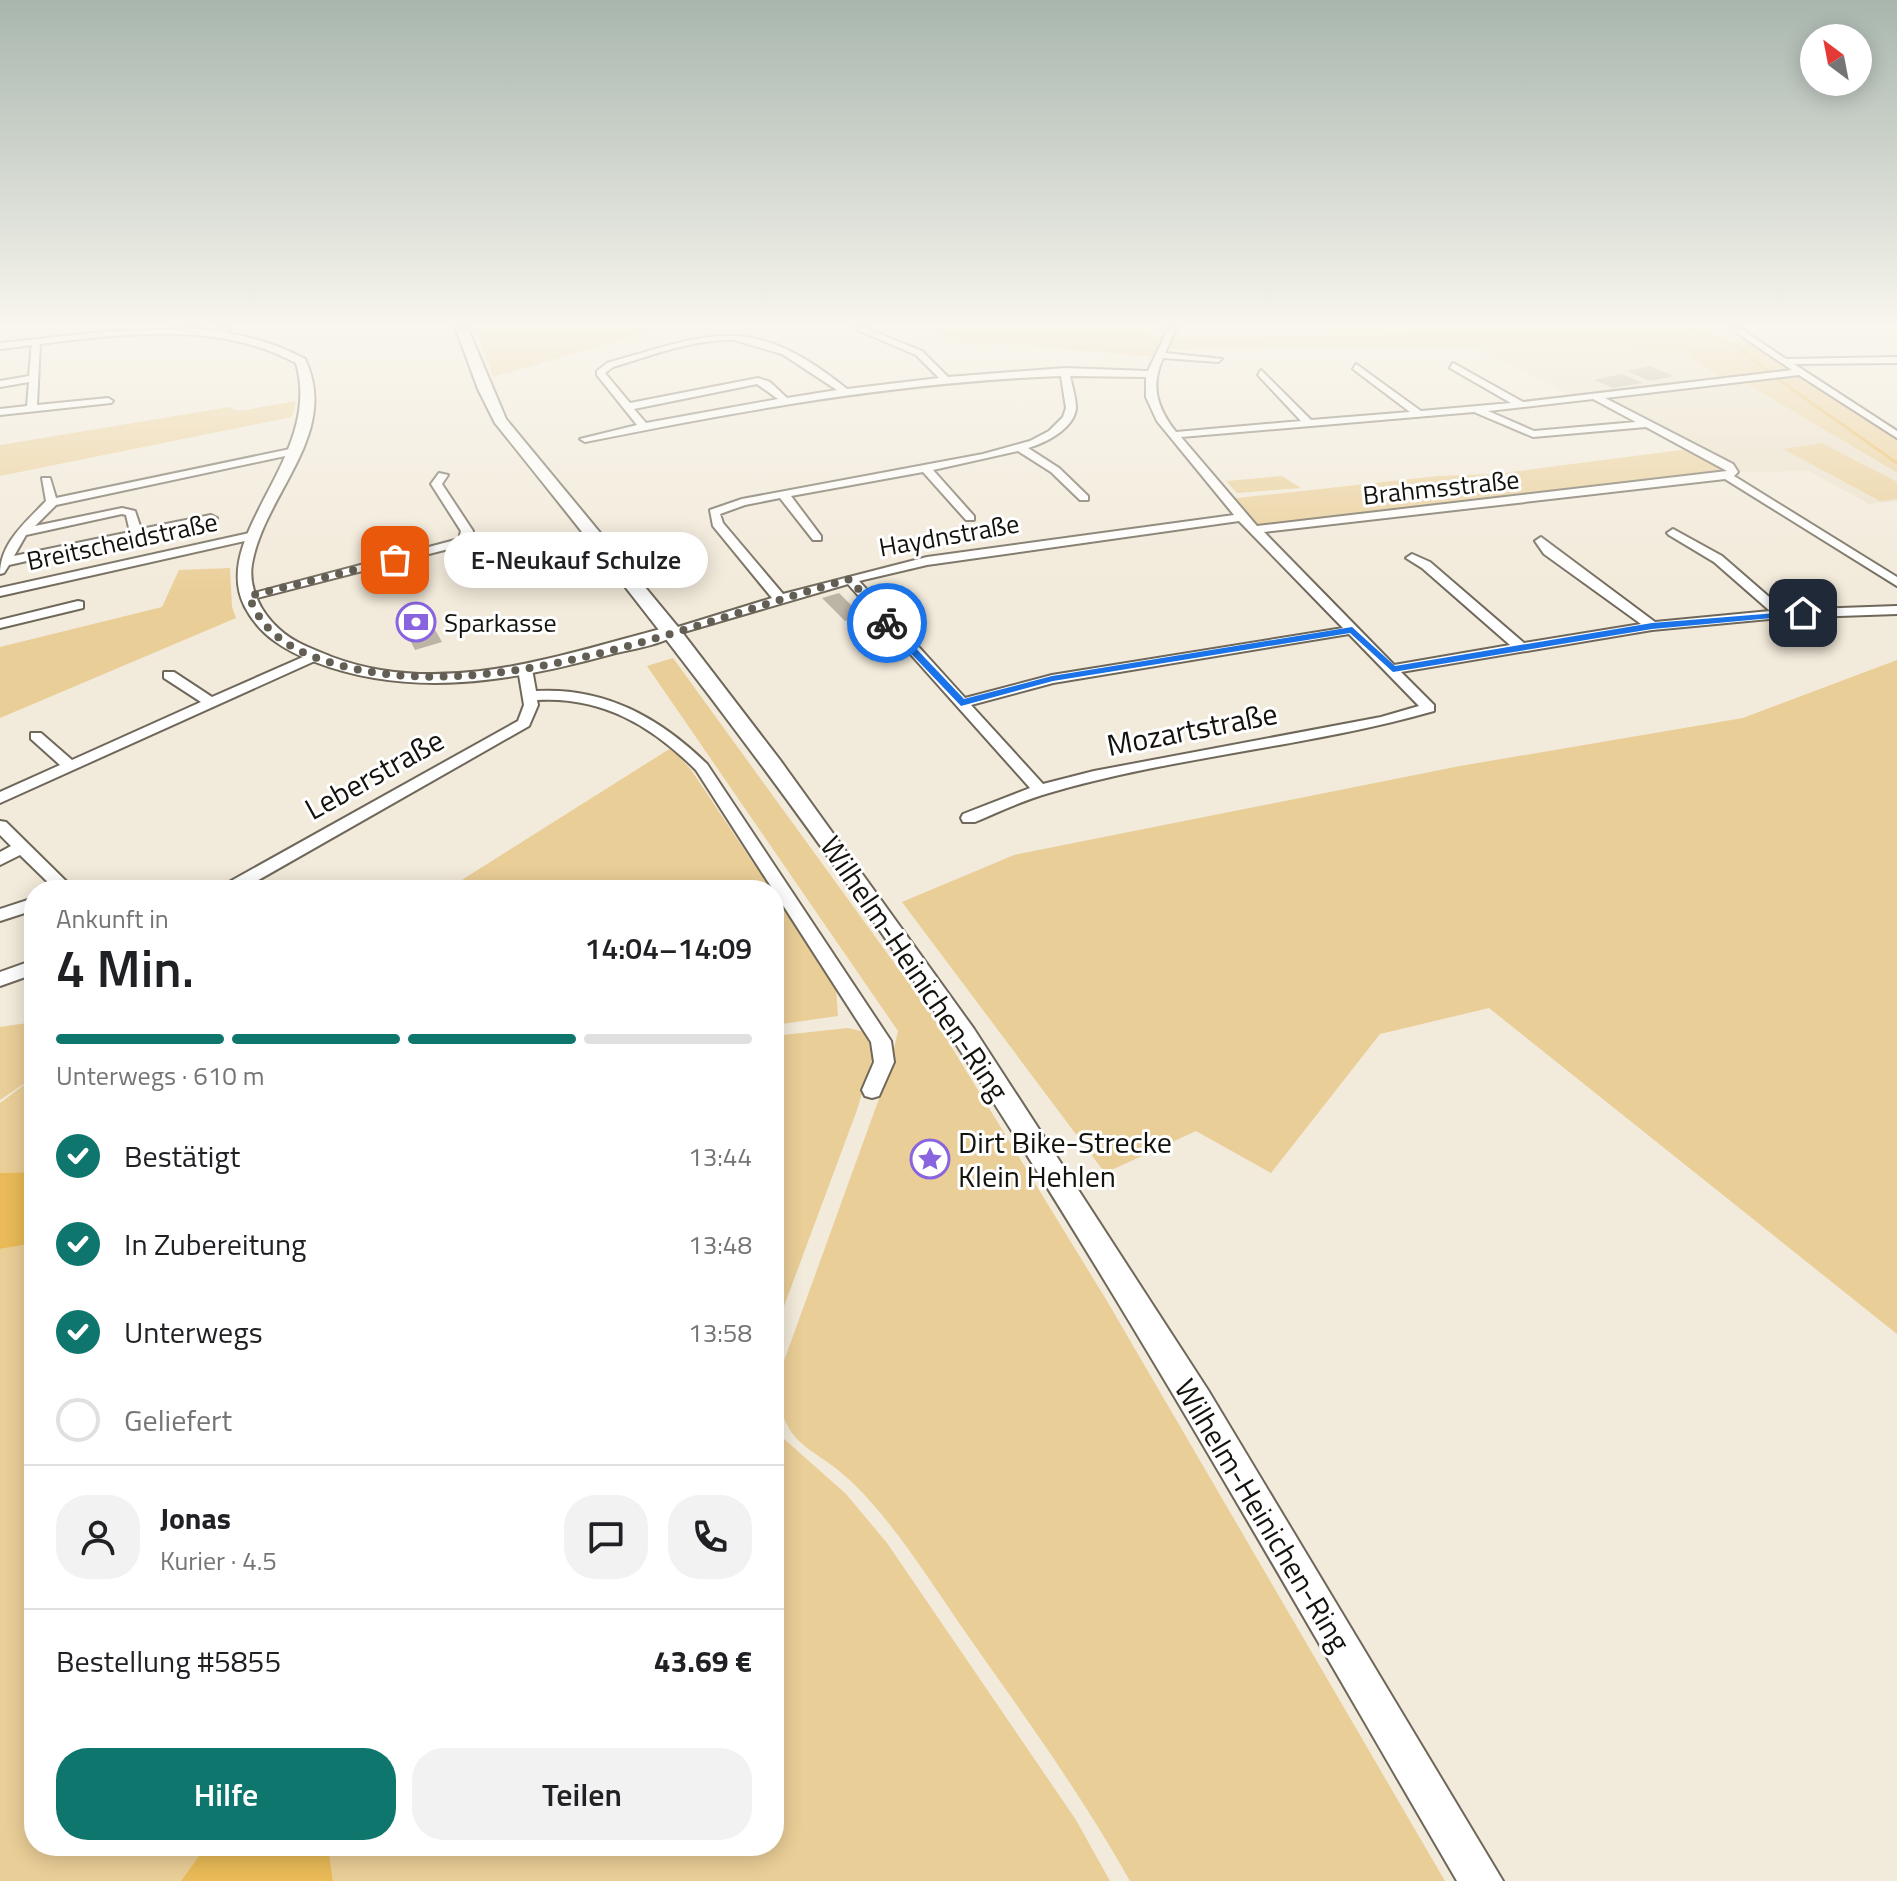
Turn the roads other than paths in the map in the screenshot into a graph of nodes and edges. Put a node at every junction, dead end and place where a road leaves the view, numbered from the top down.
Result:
1 (308, 417) edge
2 (498, 417) edge
3 (635, 417) edge
4 (699, 417) edge
5 (1068, 417) edge
6 (1161, 417) edge
7 (1302, 417) edge
8 (1388, 417) edge
9 (1493, 417) edge
10 (1635, 417) edge
11 (1871, 417) edge
12 (1309, 424) junction
13 (1649, 424) junction
14 (644, 427) junction
15 (1894, 432) edge
16 (1173, 435) junction
17 (585, 439) dead end
18 (1021, 448) junction
19 (295, 451) junction
20 (924, 466) junction
21 (443, 475) dead end
22 (1727, 476) junction
23 (46, 480) dead end
24 (783, 494) junction
25 (1084, 498) dead end
26 (52, 502) junction
27 (1242, 517) junction
28 (211, 518) dead end
29 (970, 518) dead end
30 (1254, 530) junction
31 (22, 532) junction
32 (1673, 533) dead end
33 (136, 534) junction
34 (254, 536) junction
35 (817, 538) dead end
36 (1541, 541) dead end
37 (1412, 558) dead end
38 (2, 566) edge
39 (850, 579) junction
40 (1897, 582) edge
41 (0, 592) edge
42 (249, 596) junction
43 (780, 599) junction
44 (78, 605) dead end
45 (1897, 610) edge
46 (1781, 614) junction
47 (0, 624) edge
48 (1652, 626) junction
49 (1352, 630) junction
50 (672, 631) junction
51 (1520, 647) junction
52 (312, 657) junction
53 (525, 669) junction
54 (1393, 669) junction
55 (169, 675) dead end
56 (530, 696) junction
57 (211, 702) junction
58 (961, 703) junction
59 (36, 736) dead end
60 (70, 766) junction
61 (1040, 790) junction
62 (0, 798) edge
63 (969, 818) dead end
64 (0, 826) edge
65 (22, 847) junction
66 (0, 859) edge
67 (56, 880) edge
68 (246, 880) edge
69 (776, 880) edge
70 (784, 893) edge
71 (24, 907) edge
72 (0, 915) edge
73 (24, 971) edge
74 (0, 979) edge
75 (872, 1090) dead end
76 (1481, 1881) edge

1 - 19 street
2 - 50 main road, Wilhelm-Heinichen-Ring
3 - 14 street
4 - 14 street
5 - 18 street
6 - 16 street
7 - 12 street
8 - 12 street
9 - 13 street
10 - 13 street
11 - 15 street
12 - 16 street
13 - 22 street
14 - 17 street
16 - 27 street
18 - 20 street
18 - 25 street
19 - 26 street, Breitscheidstraße
19 - 34 street
20 - 24 street
20 - 29 street
21 - 42 street
22 - 30 street, Brahmsstraße
22 - 40 street
23 - 26 street, Breitscheidstraße
24 - 35 street
24 - 43 street
26 - 31 street, Breitscheidstraße
27 - 30 street
27 - 39 street, Haydnstraße
28 - 33 street, Breitscheidstraße
30 - 49 street
31 - 33 street, Breitscheidstraße
31 - 38 street, Breitscheidstraße
32 - 46 street
33 - 38 street, Breitscheidstraße
34 - 41 street, Breitscheidstraße
34 - 42 street
36 - 48 street
37 - 51 street
39 - 43 street, Haydnstraße
39 - 58 street
42 - 52 street
43 - 50 street, Haydnstraße
44 - 47 street, Breitscheidstraße
45 - 46 street
46 - 48 street
48 - 51 street
49 - 54 street
49 - 58 street
50 - 53 street
50 - 76 main road, Wilhelm-Heinichen-Ring
51 - 54 street
52 - 53 street
52 - 57 street
53 - 56 street
54 - 61 street, Mozartstraße
55 - 57 street
56 - 68 street, Leberstraße
56 - 69 street
57 - 60 street
58 - 61 street
59 - 60 street
60 - 62 street
61 - 63 street, Mozartstraße
64 - 65 street
65 - 66 street
65 - 67 street
70 - 75 street
71 - 72 street
73 - 74 street

